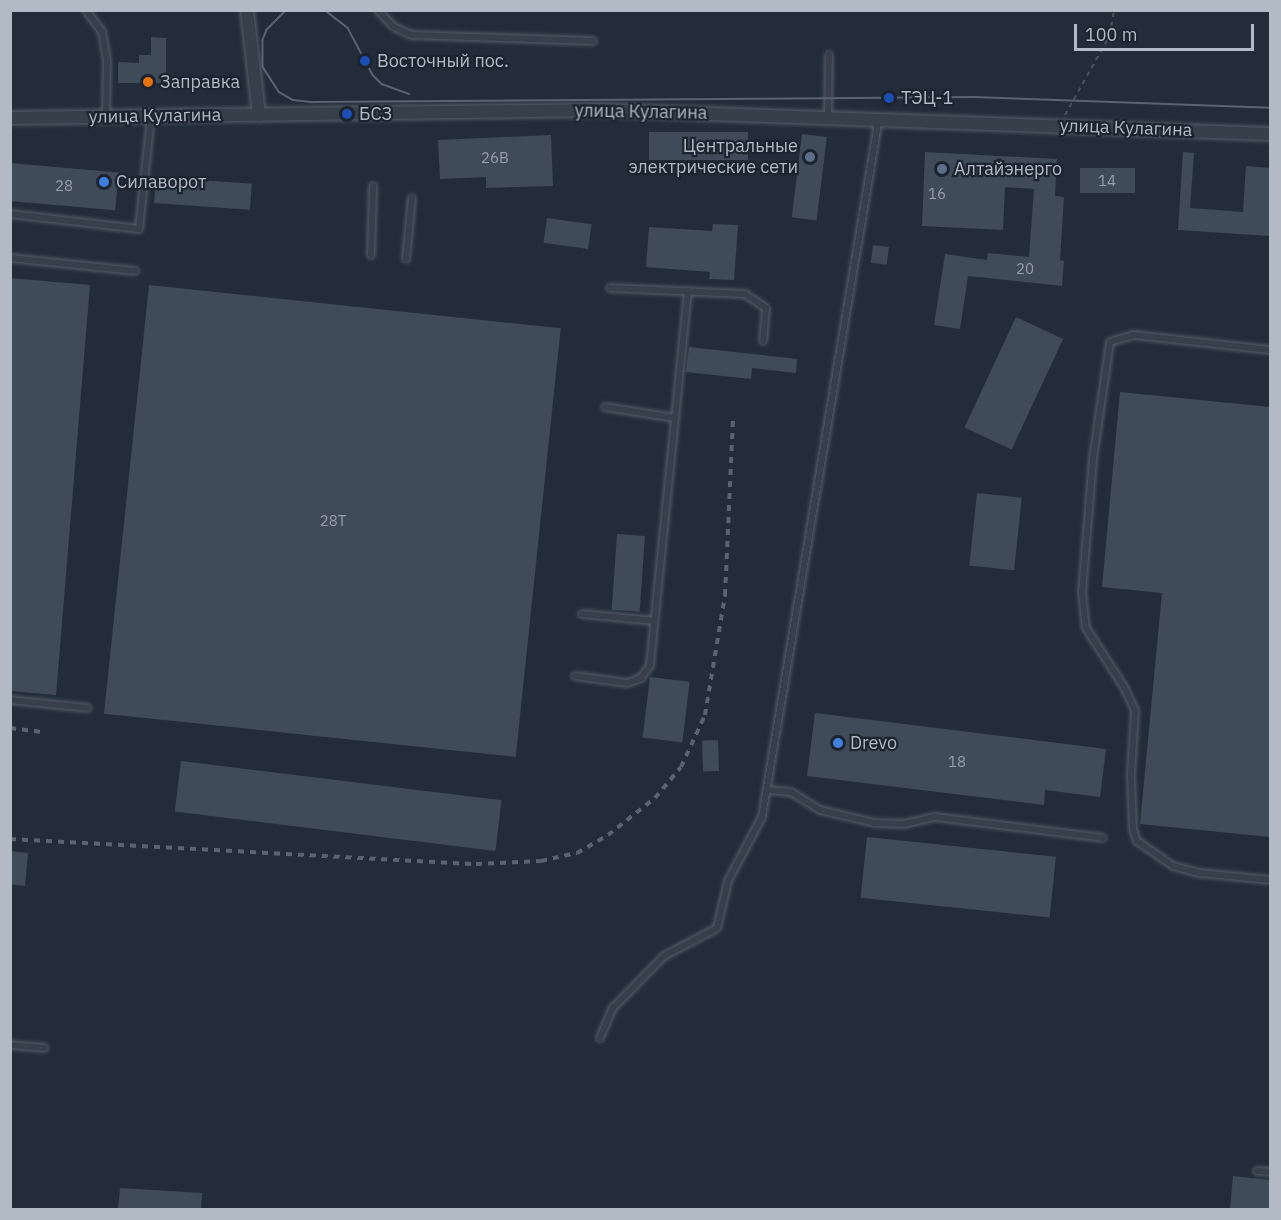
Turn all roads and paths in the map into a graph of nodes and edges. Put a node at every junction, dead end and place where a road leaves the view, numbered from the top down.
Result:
1 (86, 10) edge
2 (247, 10) edge
3 (378, 10) edge
4 (1114, 10) edge
5 (593, 41) dead end
6 (829, 55) dead end
7 (259, 115) junction
8 (152, 116) junction
9 (828, 116) junction
10 (106, 117) junction
11 (879, 117) junction
12 (10, 118) edge
13 (1060, 125) junction
14 (1270, 134) edge
15 (373, 186) dead end
16 (412, 198) dead end
17 (10, 214) edge
18 (371, 255) dead end
19 (10, 258) edge
20 (406, 259) dead end
21 (135, 271) dead end
22 (610, 288) dead end
23 (688, 291) junction
24 (763, 341) dead end
25 (1270, 351) edge
26 (605, 407) dead end
27 (675, 418) junction
28 (582, 614) dead end
29 (655, 621) junction
30 (575, 676) dead end
31 (10, 700) edge
32 (88, 708) dead end
33 (767, 790) junction
34 (1103, 838) dead end
35 (1270, 880) edge
36 (600, 1038) dead end
37 (10, 1045) edge
38 (45, 1048) dead end
39 (1257, 1171) dead end
40 (1270, 1173) edge

1 - 10 lane
2 - 7 street
3 - 5 lane
4 - 13 path
6 - 9 lane
7 - 8 street, улица Кулагина
7 - 9 street, улица Кулагина
8 - 10 street, улица Кулагина
8 - 17 lane
9 - 11 street, улица Кулагина
10 - 12 street, улица Кулагина
11 - 13 street, улица Кулагина
11 - 33 lane
13 - 14 street, улица Кулагина
15 - 18 lane
16 - 20 lane
19 - 21 lane
22 - 23 lane
23 - 24 lane
23 - 27 lane
25 - 35 lane
26 - 27 lane
27 - 29 lane
28 - 29 lane
29 - 30 lane
31 - 32 lane
33 - 34 lane
33 - 36 lane
37 - 38 lane
39 - 40 lane

